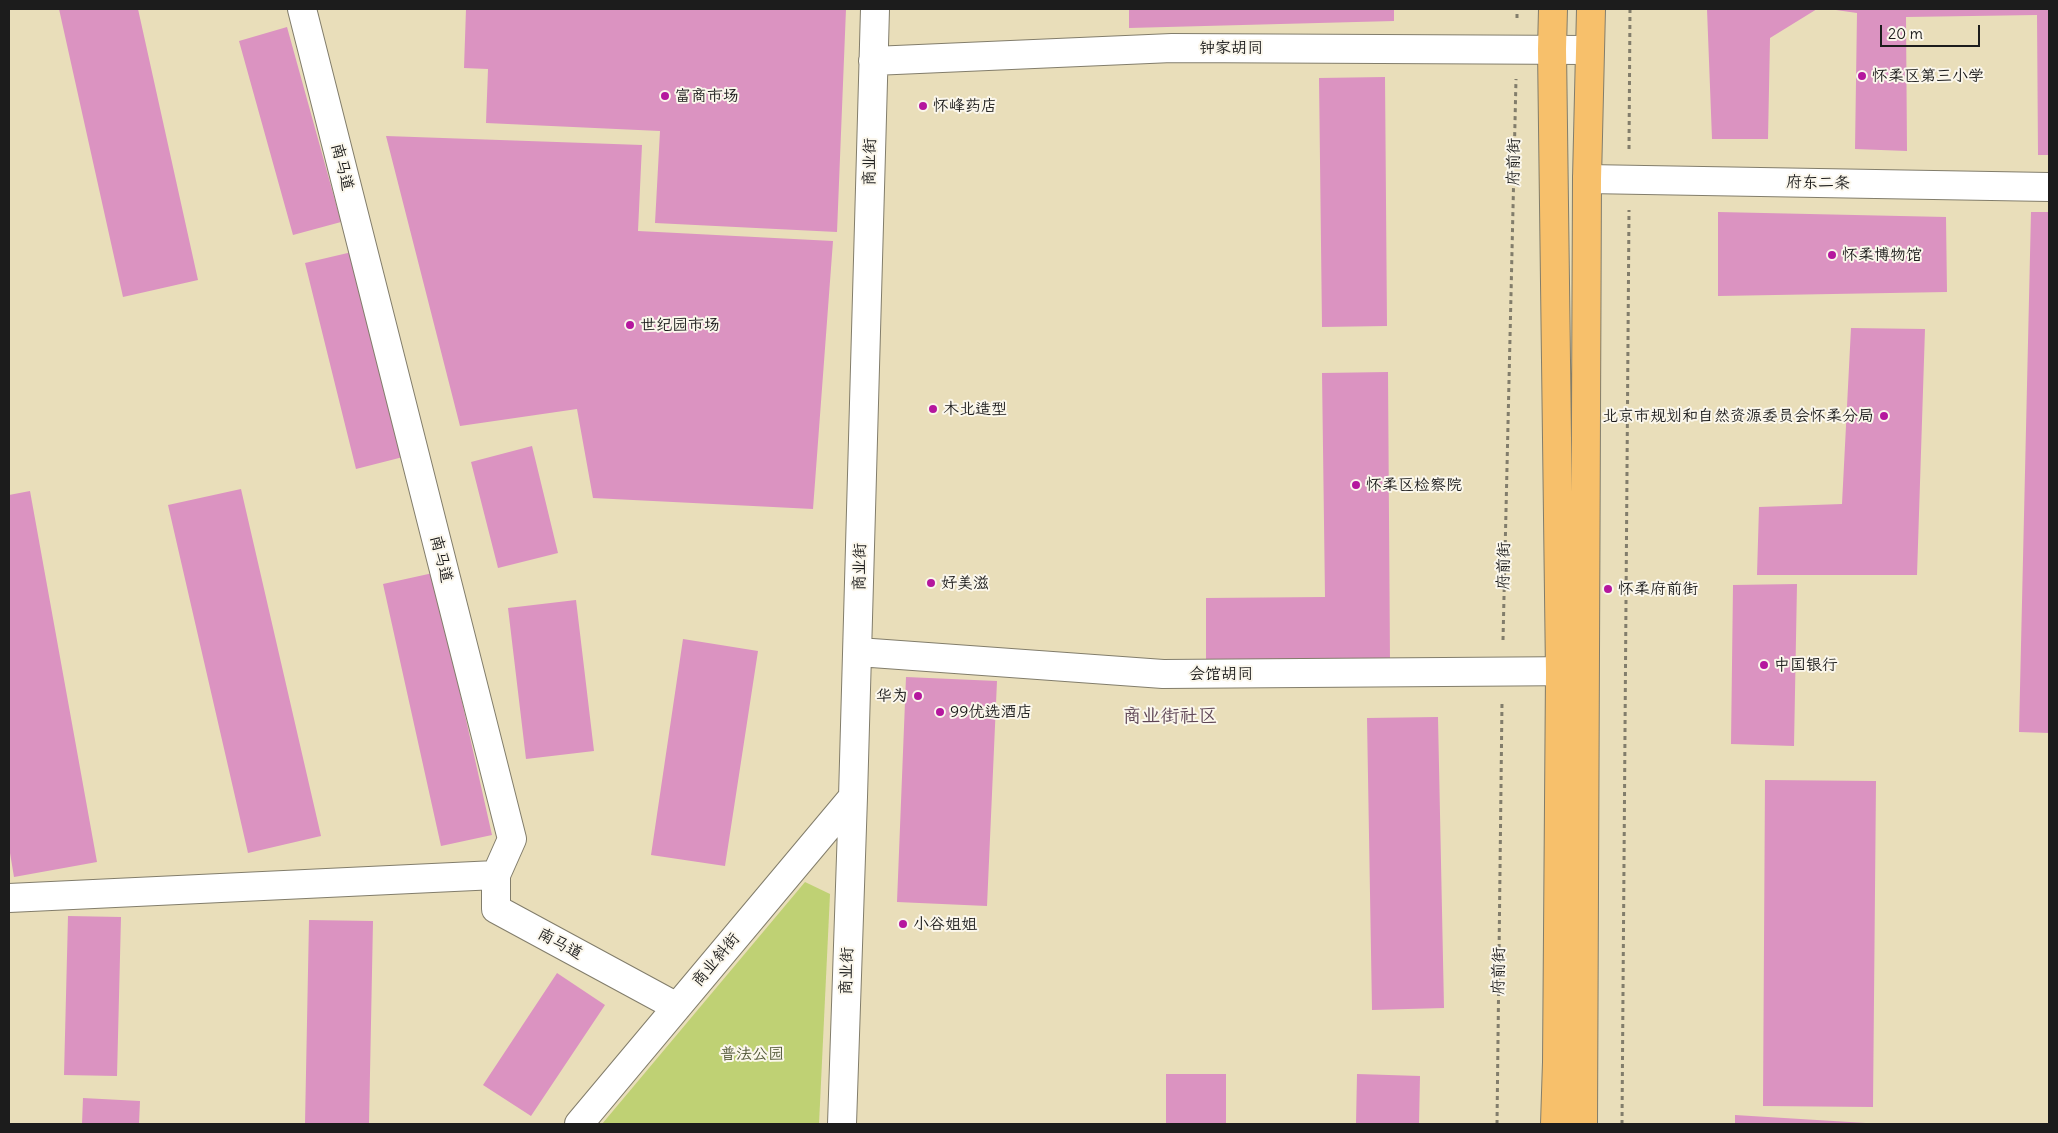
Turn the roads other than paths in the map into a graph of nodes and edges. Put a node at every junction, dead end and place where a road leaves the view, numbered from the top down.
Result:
1 (302, 9) edge
2 (875, 9) edge
3 (1553, 9) edge
4 (1591, 9) edge
5 (1552, 49) junction
6 (1589, 50) junction
7 (872, 61) junction
8 (1587, 179) junction
9 (2049, 187) edge
10 (858, 652) junction
11 (1573, 672) junction
12 (854, 796) junction
13 (496, 875) junction
14 (9, 898) edge
15 (677, 1007) junction
16 (579, 1124) edge
17 (842, 1124) edge
18 (1554, 1124) edge
19 (1584, 1124) edge

1 - 13 street, 南马道
2 - 7 street, 商业街
3 - 5 main road
4 - 6 main road
5 - 6 street, 钟家胡同
5 - 7 street, 钟家胡同
5 - 11 main road
6 - 8 main road
7 - 10 street, 商业街
8 - 9 street, 府东二条
8 - 11 main road
10 - 11 street, 会馆胡同
10 - 12 street, 商业街
11 - 18 main road
11 - 19 main road
12 - 15 street, 商业斜街
12 - 17 street, 商业街
13 - 14 street
13 - 15 street, 南马道
15 - 16 street, 商业斜街

